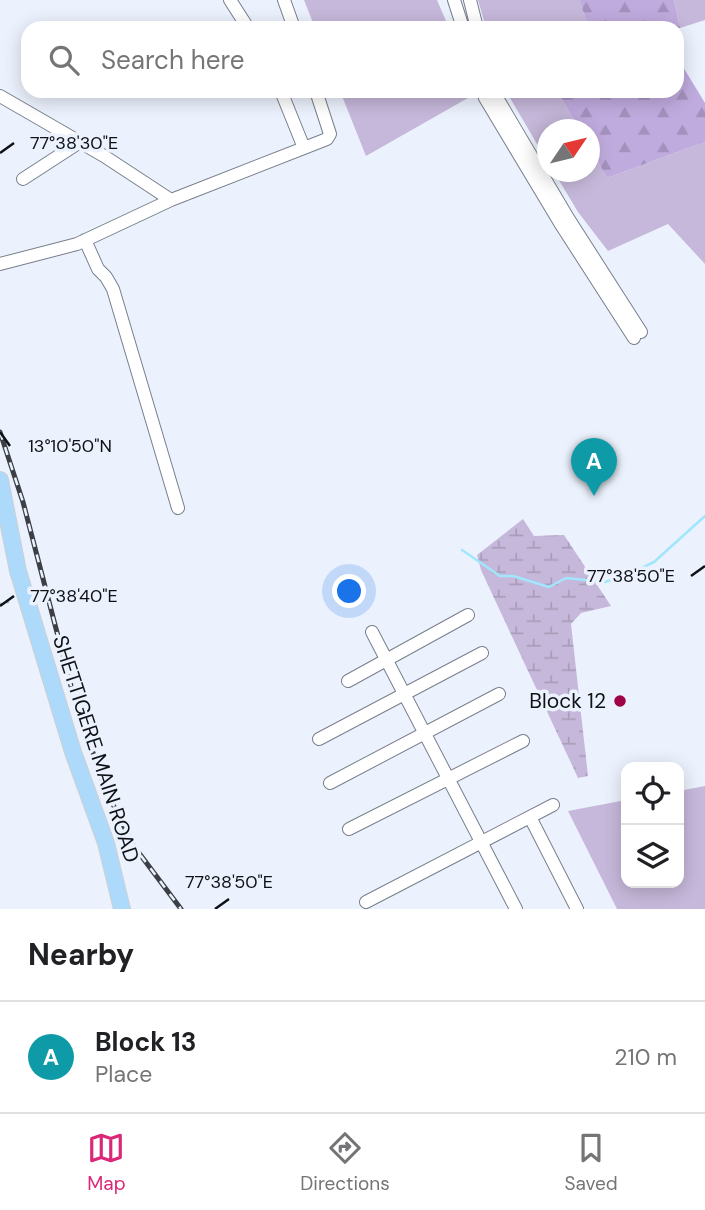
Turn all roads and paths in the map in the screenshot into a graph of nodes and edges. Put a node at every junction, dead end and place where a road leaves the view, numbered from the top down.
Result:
1 (230, 0) edge
2 (284, 0) edge
3 (454, 0) edge
4 (470, 0) edge
5 (244, 21) edge
6 (292, 21) edge
7 (461, 21) edge
8 (475, 21) edge
9 (0, 96) edge
10 (284, 98) edge
11 (318, 98) edge
12 (492, 98) edge
13 (80, 142) junction
14 (304, 148) junction
15 (23, 179) dead end
16 (171, 200) junction
17 (85, 240) junction
18 (0, 264) edge
19 (638, 335) dead end
20 (0, 480) edge
21 (178, 508) dead end
22 (26, 598) junction
23 (0, 604) edge
24 (468, 615) dead end
25 (372, 632) dead end
26 (482, 653) dead end
27 (386, 659) junction
28 (348, 681) dead end
29 (499, 694) dead end
30 (404, 695) junction
31 (424, 732) junction
32 (319, 739) dead end
33 (523, 741) dead end
34 (449, 779) junction
35 (330, 783) dead end
36 (552, 805) dead end
37 (530, 817) junction
38 (349, 829) dead end
39 (481, 842) junction
40 (366, 902) dead end
41 (122, 909) edge
42 (516, 909) edge
43 (577, 909) edge

1 - 5 street
2 - 6 street
3 - 7 street
4 - 8 street
9 - 13 street
10 - 14 street
11 - 14 street
12 - 19 street
13 - 15 street
13 - 16 street
14 - 16 street
16 - 17 street
17 - 18 street
17 - 21 street
20 - 22 main road, SHETTIGERE MAIN ROAD
22 - 23 path
22 - 41 main road, SHETTIGERE MAIN ROAD
24 - 27 street
25 - 27 street
26 - 30 street
27 - 28 street
27 - 30 street
29 - 31 street
30 - 31 street
30 - 32 street
31 - 34 street
31 - 35 street
33 - 34 street
34 - 38 street
34 - 39 street
36 - 37 street
37 - 39 street
37 - 43 street
39 - 40 street
39 - 42 street

